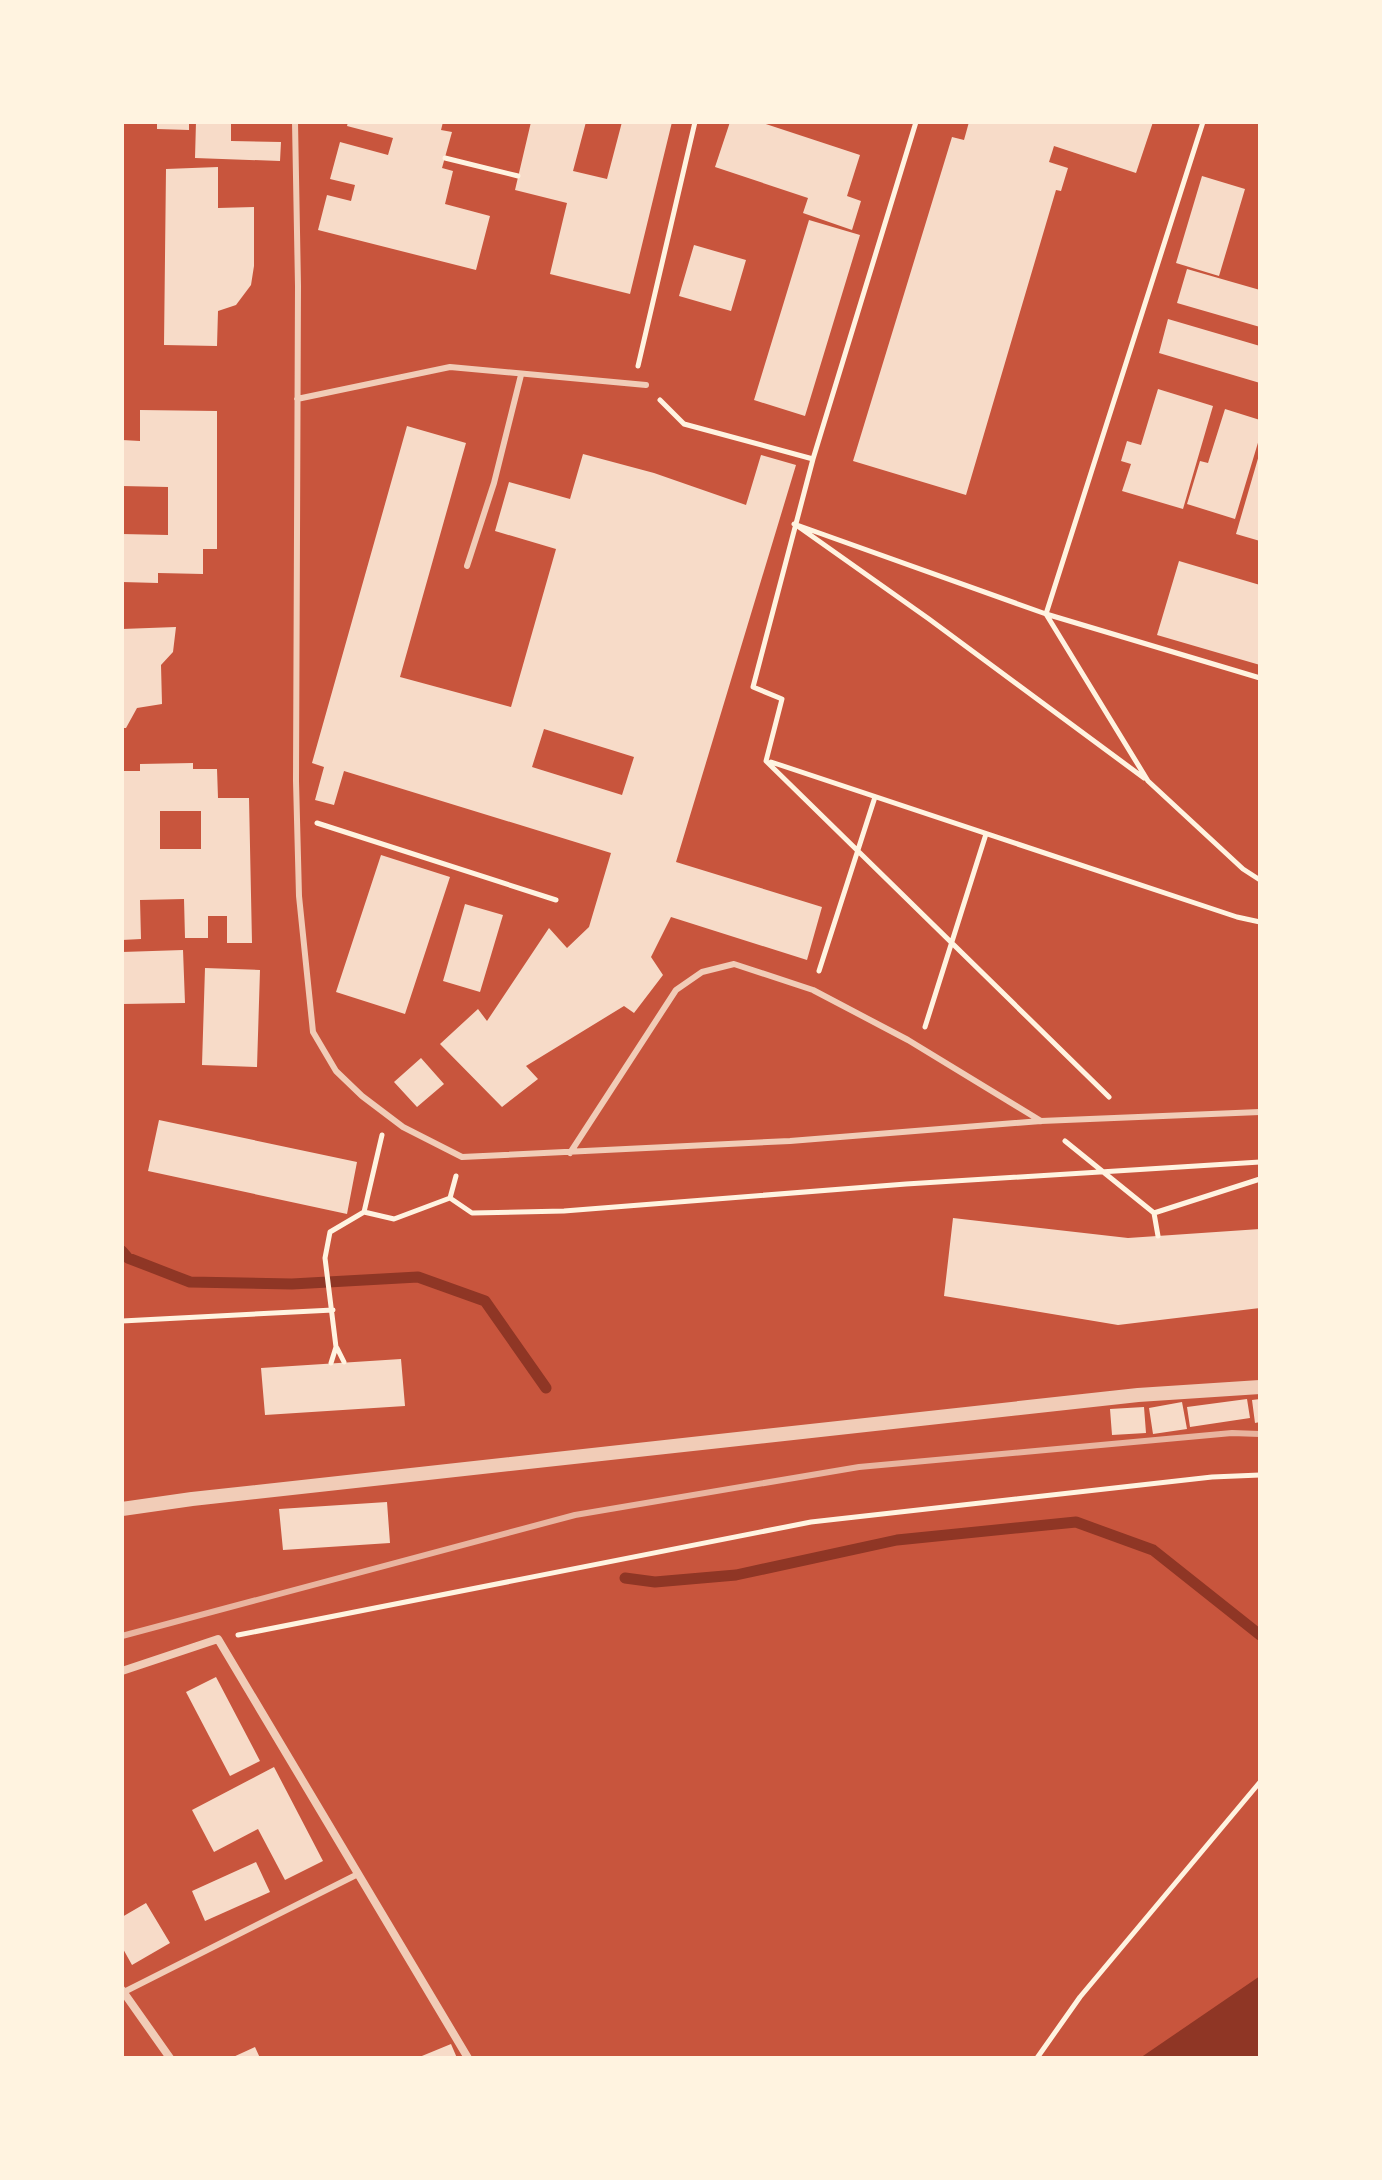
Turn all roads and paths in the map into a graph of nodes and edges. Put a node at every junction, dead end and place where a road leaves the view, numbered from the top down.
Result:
1 (295, 122) edge
2 (695, 122) edge
3 (916, 122) edge
4 (1203, 122) edge
5 (445, 158) dead end
6 (518, 176) dead end
7 (521, 375) junction
8 (634, 385) junction
9 (646, 385) joint
10 (297, 399) junction
11 (813, 459) junction
12 (794, 524) junction
13 (467, 566) dead end
14 (1046, 614) junction
15 (1260, 678) edge
16 (766, 761) junction
17 (1148, 781) junction
18 (875, 797) junction
19 (297, 816) junction
20 (986, 834) junction
21 (857, 850) junction
22 (1260, 880) edge
23 (556, 900) dead end
24 (1260, 922) edge
25 (952, 944) junction
26 (813, 990) junction
27 (919, 1047) junction
28 (1260, 1112) edge
29 (387, 1115) junction
30 (1129, 1118) junction
31 (1041, 1121) junction
32 (570, 1153) junction
33 (462, 1157) junction
34 (1260, 1162) edge
35 (1102, 1172) junction
36 (1260, 1179) edge
37 (450, 1198) junction
38 (364, 1212) junction
39 (1154, 1213) junction
40 (1158, 1236) dead end
41 (333, 1310) junction
42 (122, 1321) edge
43 (336, 1347) junction
44 (344, 1362) dead end
45 (331, 1363) dead end
46 (1260, 1387) edge
47 (1260, 1475) edge
48 (122, 1509) edge
49 (218, 1639) junction
50 (122, 1671) edge
51 (1260, 1782) edge
52 (358, 1874) junction
53 (123, 1992) edge
54 (170, 2058) edge
55 (468, 2058) edge
56 (1037, 2058) edge

1 - 10 lane
2 - 8 path
3 - 11 path
4 - 14 path
5 - 6 path
7 - 8 lane
7 - 10 lane
7 - 13 lane
8 - 9 lane
9 - 11 path
10 - 19 lane
11 - 12 path
12 - 14 path
12 - 16 path
12 - 17 path
14 - 15 path
14 - 17 path
16 - 18 path
16 - 21 path
17 - 22 path
18 - 20 path
18 - 21 path
19 - 23 path
19 - 29 lane
20 - 24 path
20 - 25 path
21 - 25 path
21 - 26 path
25 - 27 path
25 - 30 path
26 - 27 lane
26 - 32 lane
27 - 31 lane
28 - 30 lane
29 - 33 lane
29 - 38 path
30 - 31 lane
31 - 32 lane
31 - 35 path
32 - 33 lane
33 - 37 path
34 - 35 path
35 - 37 path
35 - 39 path
36 - 39 path
37 - 38 path
38 - 41 path
39 - 40 path
41 - 42 path
41 - 43 path
43 - 44 path
43 - 45 path
46 - 48 street
47 - 49 path
49 - 50 street
49 - 52 street
51 - 56 path
52 - 53 lane
52 - 55 street
53 - 54 street

